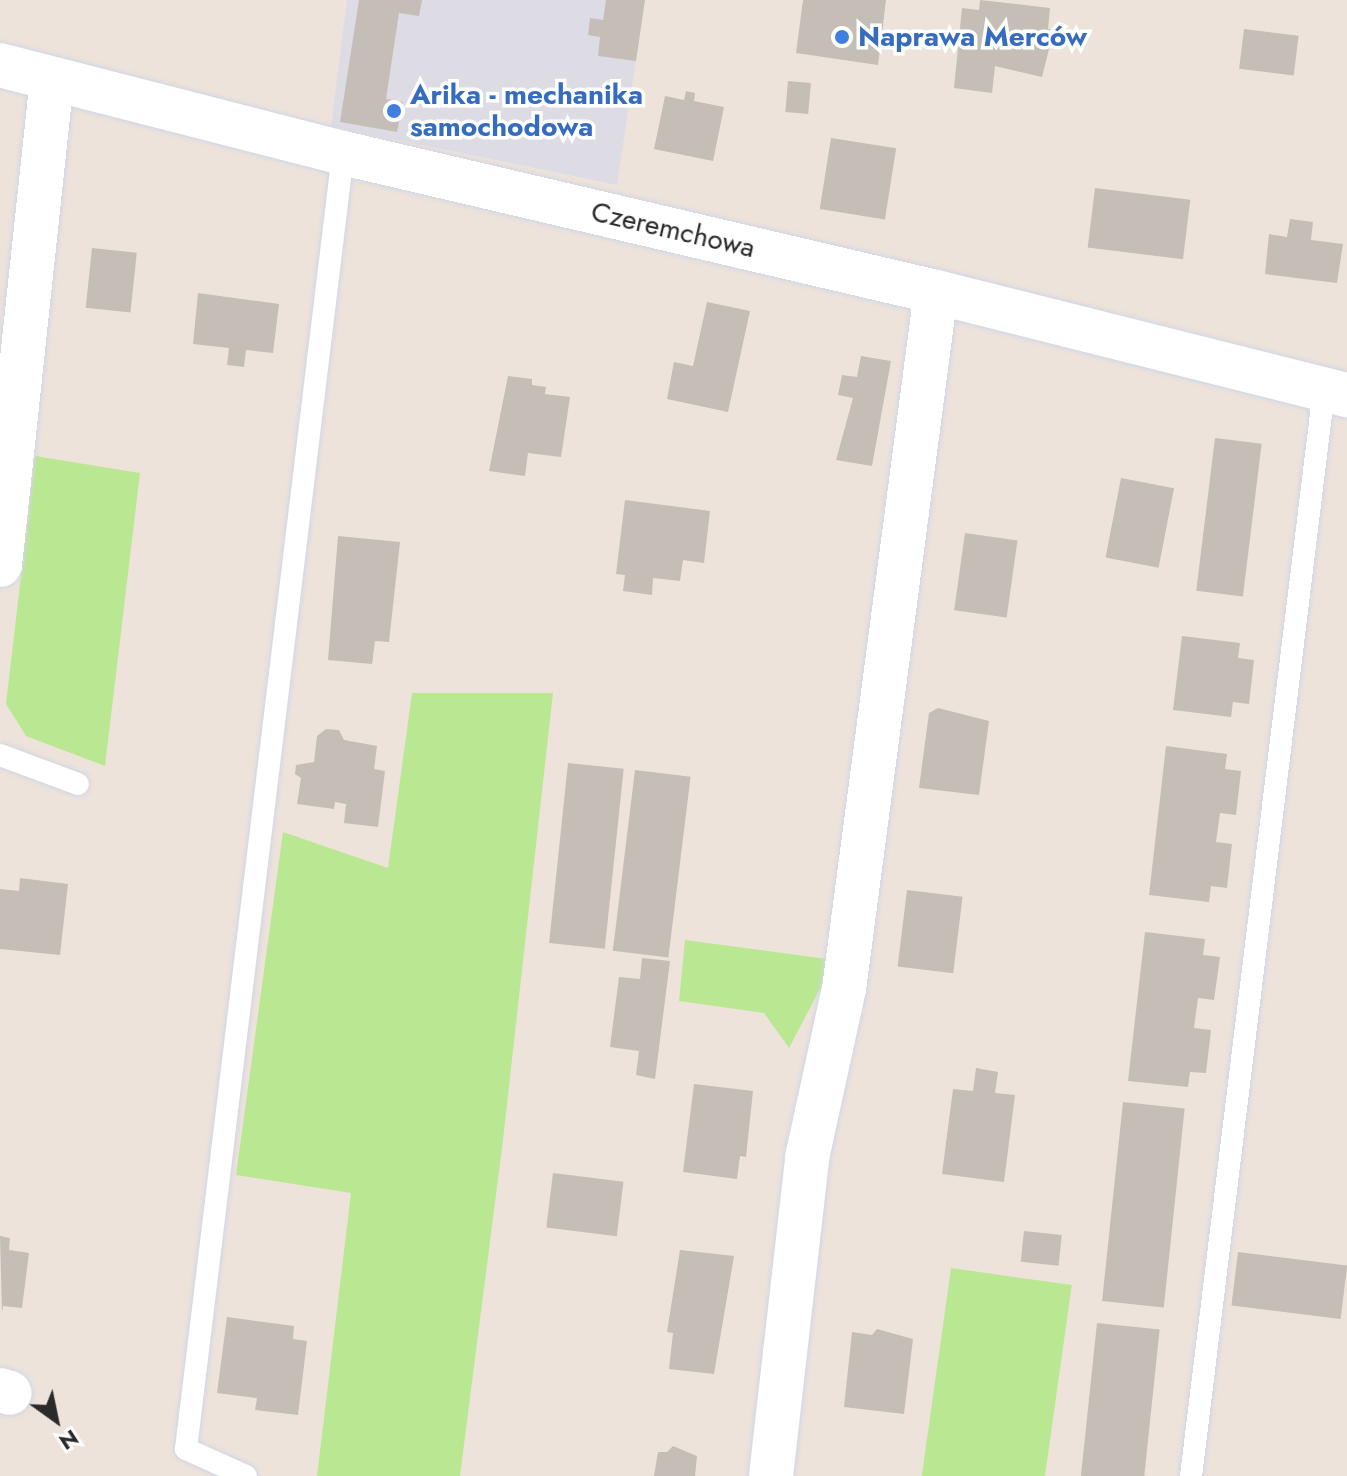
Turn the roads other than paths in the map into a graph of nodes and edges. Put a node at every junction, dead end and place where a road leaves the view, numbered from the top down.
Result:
1 (0, 65) edge
2 (52, 80) junction
3 (343, 153) junction
4 (936, 292) junction
5 (1336, 392) edge
6 (0, 565) edge
7 (0, 755) edge
8 (78, 784) dead end
9 (246, 1476) edge
10 (771, 1476) edge
11 (1191, 1476) edge

1 - 2 street, Czeremchowa
2 - 3 street, Czeremchowa
2 - 6 street
3 - 4 street, Czeremchowa
3 - 9 lane
4 - 5 street, Czeremchowa
4 - 10 street
5 - 11 lane
7 - 8 lane

